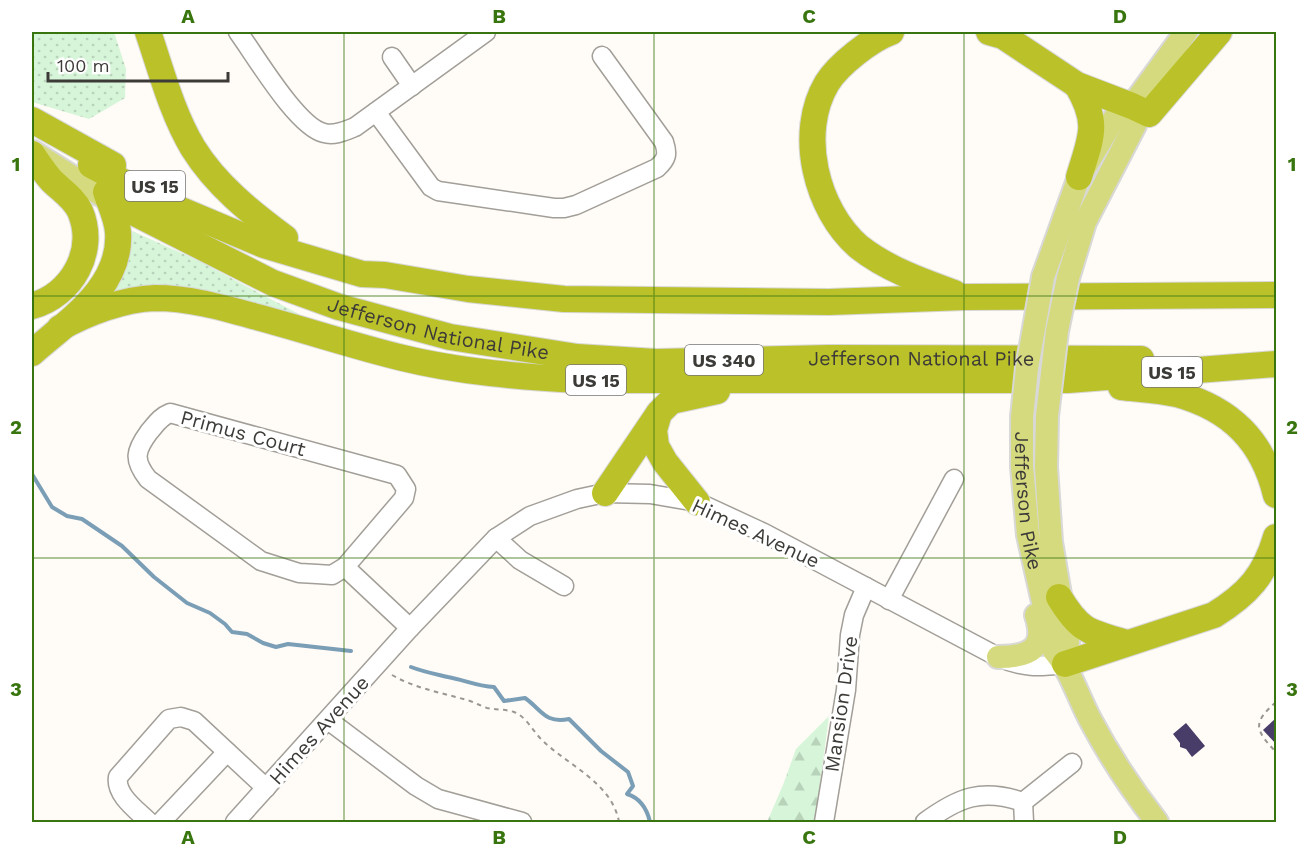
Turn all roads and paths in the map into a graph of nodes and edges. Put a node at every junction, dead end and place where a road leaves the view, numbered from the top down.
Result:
1 (148, 32) edge
2 (238, 32) edge
3 (486, 32) edge
4 (891, 32) edge
5 (989, 32) edge
6 (1186, 32) edge
7 (1219, 32) edge
8 (603, 56) dead end
9 (392, 57) dead end
10 (1077, 85) junction
11 (412, 86) junction
12 (1132, 105) junction
13 (376, 112) junction
14 (32, 120) edge
15 (32, 151) edge
16 (91, 165) junction
17 (1079, 177) junction
18 (109, 200) junction
19 (285, 238) junction
20 (191, 243) junction
21 (385, 275) junction
22 (1276, 278) edge
23 (1151, 295) junction
24 (1276, 295) edge
25 (965, 297) junction
26 (32, 306) edge
27 (60, 328) junction
28 (32, 353) edge
29 (1276, 357) edge
30 (404, 359) junction
31 (1276, 364) edge
32 (789, 379) junction
33 (1068, 380) junction
34 (659, 413) junction
35 (954, 479) dead end
36 (605, 493) junction
37 (1276, 495) edge
38 (697, 502) junction
39 (1028, 535) junction
40 (1276, 537) edge
41 (496, 538) junction
42 (345, 567) junction
43 (564, 586) dead end
44 (866, 587) junction
45 (1059, 597) junction
46 (889, 600) junction
47 (410, 628) junction
48 (1127, 643) junction
49 (998, 657) junction
50 (1065, 664) junction
51 (392, 675) dead end
52 (1276, 702) edge
53 (328, 720) junction
54 (227, 752) junction
55 (1276, 752) edge
56 (1072, 763) dead end
57 (266, 788) junction
58 (1023, 802) junction
59 (149, 822) edge
60 (161, 822) edge
61 (235, 822) edge
62 (522, 822) edge
63 (619, 822) edge
64 (824, 822) edge
65 (925, 822) edge
66 (1024, 822) edge
67 (1157, 822) edge

1 - 19 highway
2 - 13 street
3 - 11 street
4 - 25 highway
5 - 10 highway
6 - 12 main road, Jefferson Pike
7 - 12 highway
8 - 13 street
9 - 11 street
10 - 12 highway
10 - 17 highway
11 - 13 street
12 - 17 main road, Jefferson Pike
12 - 45 main road, Jefferson Pike, bridge
14 - 19 highway, US 15
15 - 16 main road
15 - 18 main road, Jefferson National Pike / US 340
15 - 26 highway
16 - 18 highway
16 - 21 highway, Jefferson National Pike
17 - 39 main road, Jefferson Pike, bridge
18 - 20 highway, Jefferson National Pike / US 340
18 - 27 highway
19 - 21 highway, US 15
20 - 29 highway, Jefferson National Pike / US 340
20 - 30 highway
21 - 25 highway, Jefferson National Pike / US 15
22 - 23 highway
23 - 24 highway, Jefferson National Pike / US 15
23 - 25 highway, Jefferson National Pike / US 15
27 - 28 highway, US 15
27 - 30 highway, US 15
30 - 32 highway, US 15
31 - 33 highway, US 15
32 - 33 highway, US 15
32 - 34 highway
33 - 37 highway
34 - 36 highway
34 - 38 highway
35 - 46 street
36 - 38 street, Himes Avenue
36 - 41 street, Himes Avenue
38 - 44 street, Himes Avenue
39 - 49 main road
39 - 50 main road, Jefferson Pike
40 - 48 highway
41 - 43 street
41 - 47 street, Himes Avenue
42 - 42 street, Primus Court
42 - 47 street
44 - 46 street, Himes Avenue
44 - 64 street, Mansion Drive
45 - 48 highway
45 - 50 main road, Jefferson Pike
46 - 49 street, Himes Avenue
47 - 53 street, Himes Avenue
48 - 50 highway
49 - 50 street, Himes Avenue
50 - 67 main road, Jefferson Pike
51 - 63 path
52 - 55 path
53 - 57 street, Himes Avenue
53 - 62 street
54 - 57 street
54 - 59 street
54 - 60 street
56 - 58 street
57 - 61 street, Himes Avenue
58 - 65 street
58 - 66 street

